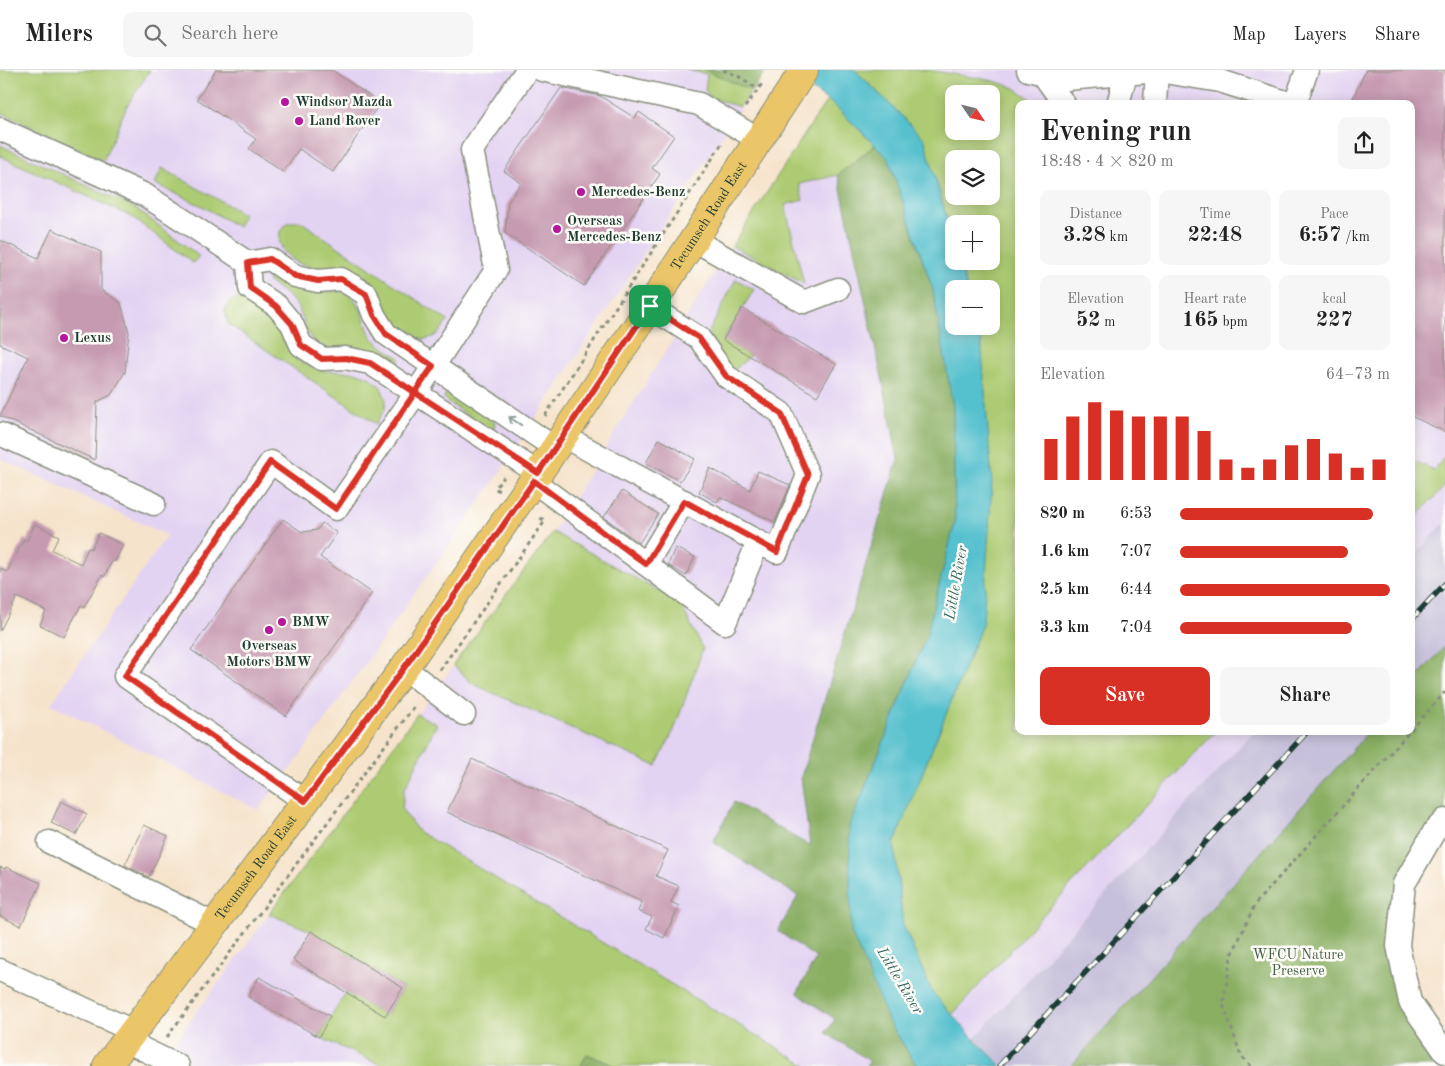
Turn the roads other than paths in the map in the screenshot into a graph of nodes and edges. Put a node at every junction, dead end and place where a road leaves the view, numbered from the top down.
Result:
1 (527, 70) edge
2 (542, 70) edge
3 (804, 70) edge
4 (1307, 70) edge
5 (1158, 71) edge
6 (1035, 72) edge
7 (1126, 72) edge
8 (1060, 100) edge
9 (1119, 100) edge
10 (1155, 100) edge
11 (1280, 100) edge
12 (1295, 100) edge
13 (0, 129) edge
14 (759, 140) junction
15 (694, 240) junction
16 (248, 263) junction
17 (838, 289) dead end
18 (650, 306) junction
19 (433, 366) junction
20 (416, 393) junction
21 (0, 434) edge
22 (559, 442) junction
23 (536, 477) junction
24 (684, 501) junction
25 (154, 504) dead end
26 (758, 542) junction
27 (646, 564) junction
28 (404, 668) junction
29 (464, 714) dead end
30 (305, 801) junction
31 (1445, 820) edge
32 (50, 842) dead end
33 (214, 924) junction
34 (0, 970) edge
35 (130, 1036) junction
36 (1445, 1052) edge
37 (107, 1066) edge
38 (178, 1066) edge

1 - 19 lane
2 - 14 lane
3 - 14 main road, Tecumseh Road East
4 - 12 lane
5 - 7 lane
5 - 10 lane
5 - 11 lane
6 - 7 lane
6 - 8 lane
7 - 9 lane
13 - 16 lane
14 - 15 main road, Tecumseh Road East
15 - 17 lane
15 - 18 main road, Tecumseh Road East
16 - 19 lane
16 - 20 lane
18 - 22 main road, Tecumseh Road East
18 - 26 lane
19 - 20 lane
22 -> 19 lane
20 - 23 lane
20 - 30 lane
21 - 25 lane
22 - 23 main road, Tecumseh Road East
22 - 24 lane
23 - 27 lane
23 - 28 main road, Tecumseh Road East
24 - 26 lane
24 - 27 lane
26 - 27 lane
28 - 29 lane
28 - 30 main road, Tecumseh Road East
30 - 33 main road, Tecumseh Road East
31 - 36 lane
32 - 33 lane
33 - 35 main road, Tecumseh Road East
34 - 35 lane
35 - 37 main road, Tecumseh Road East
35 - 38 lane

